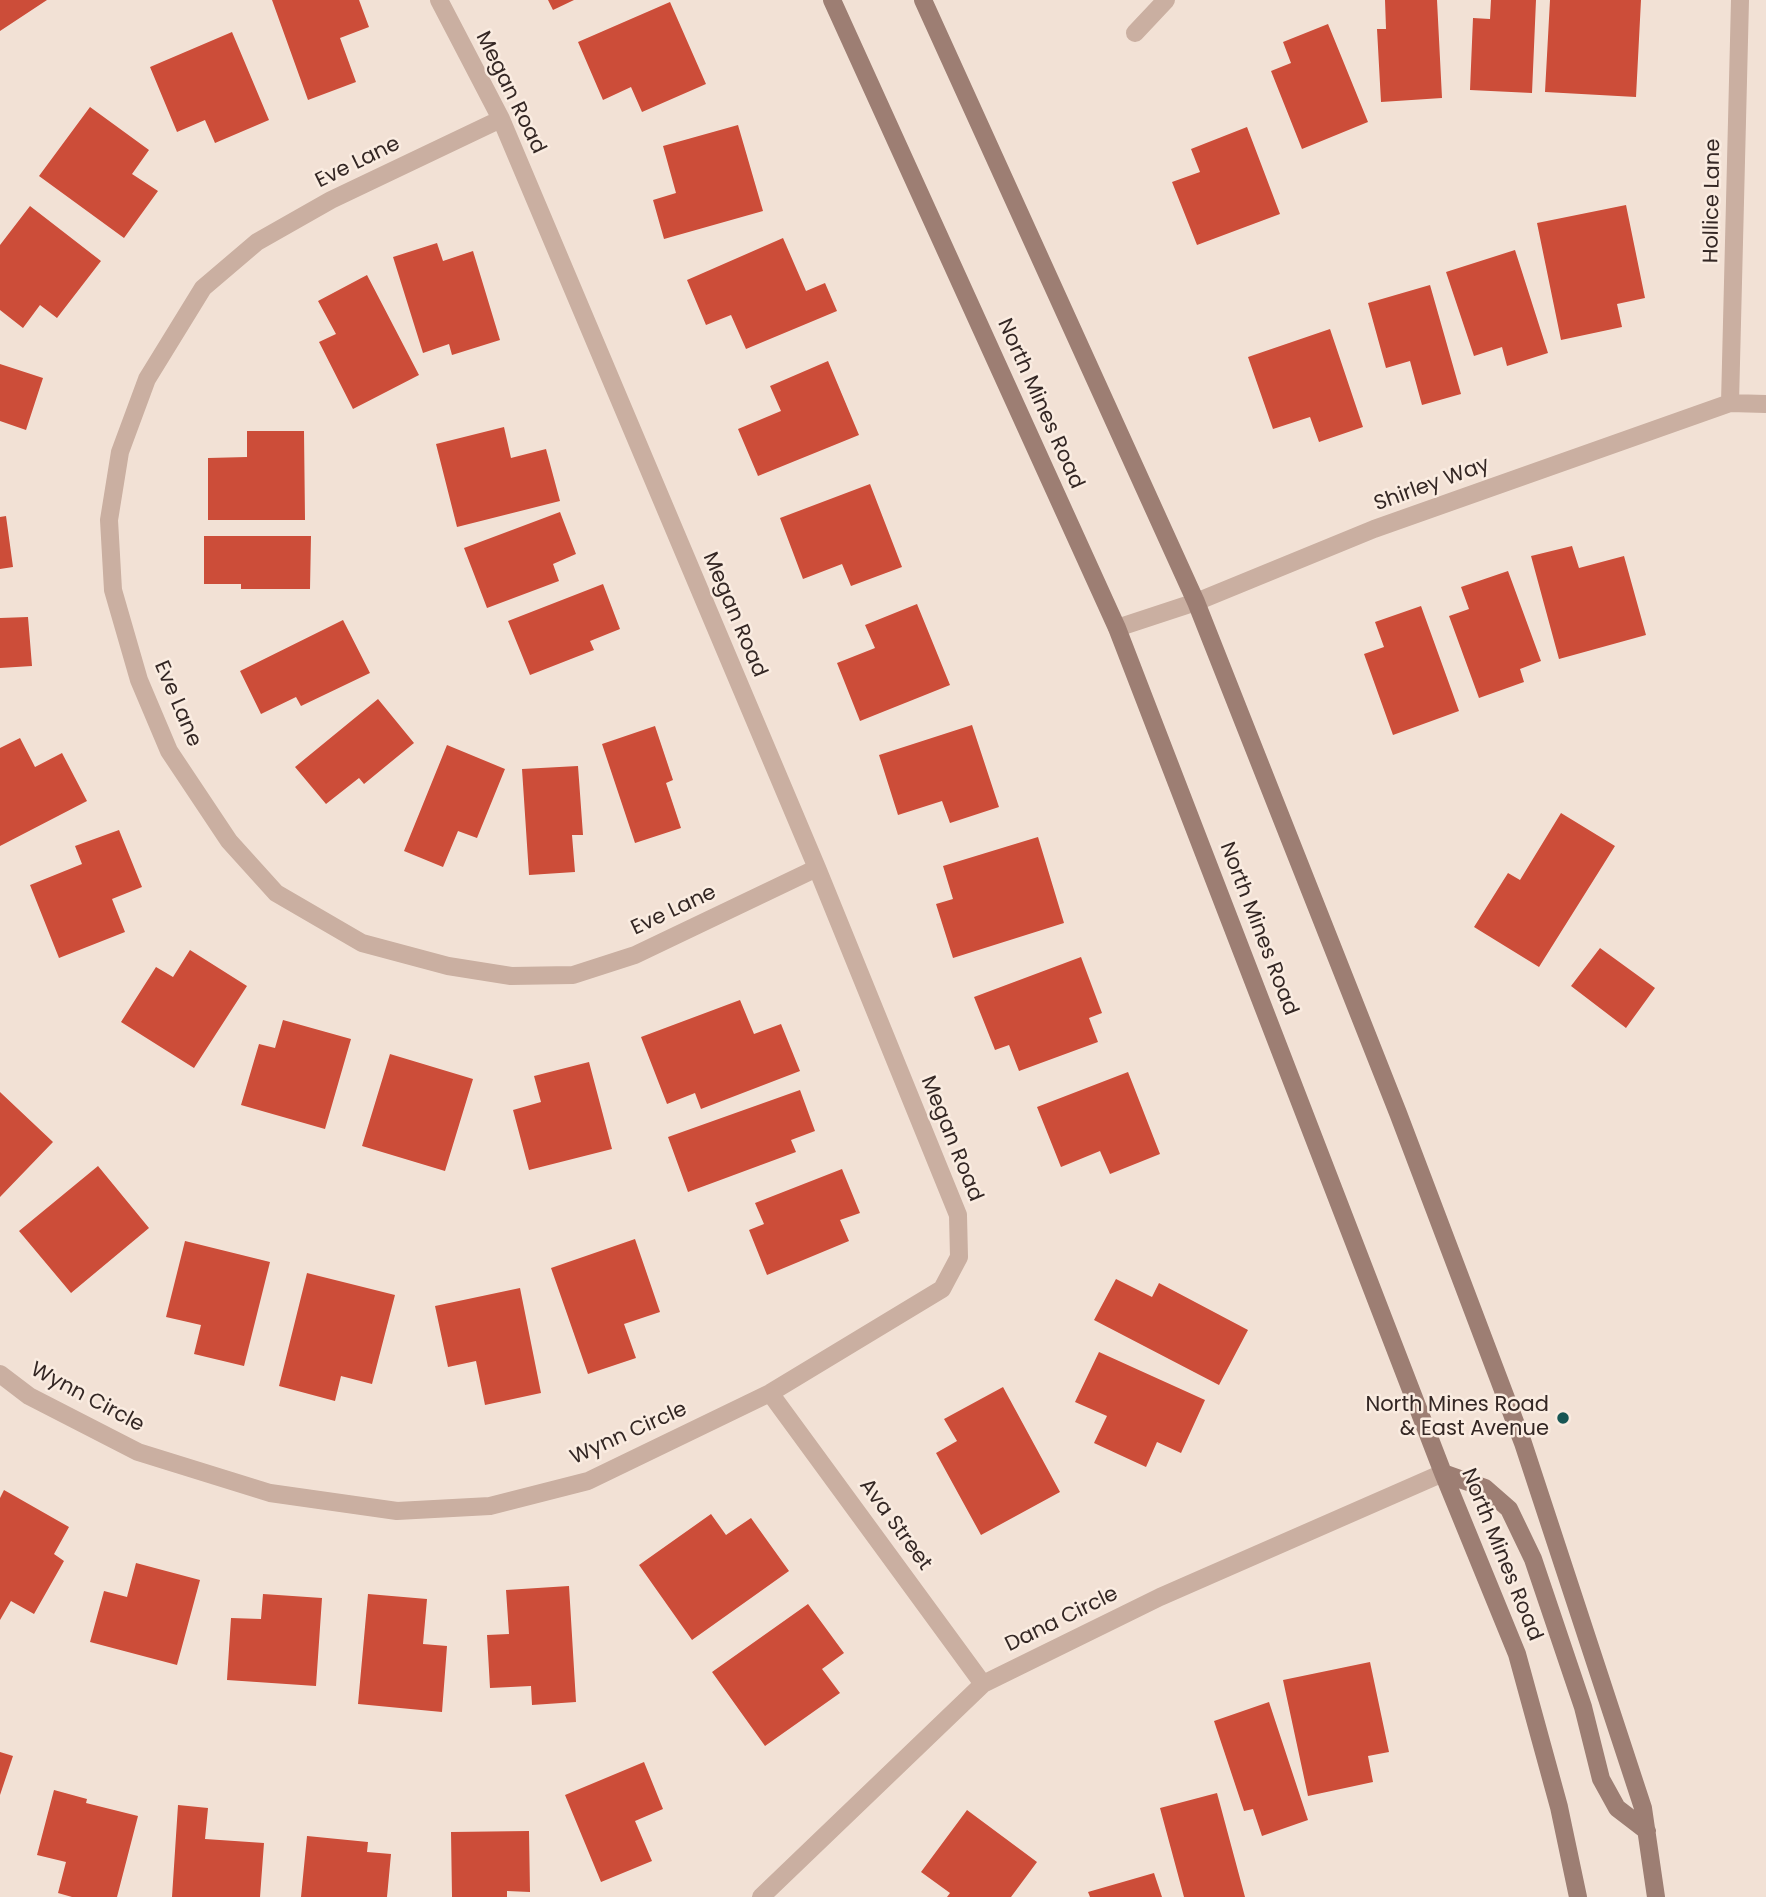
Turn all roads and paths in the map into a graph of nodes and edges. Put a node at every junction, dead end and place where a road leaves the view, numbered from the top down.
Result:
1 (439, 0) edge
2 (832, 0) edge
3 (923, 0) edge
4 (1166, 0) edge
5 (1741, 0) edge
6 (1135, 33) dead end
7 (500, 119) junction
8 (1730, 403) junction
9 (1766, 404) edge
10 (1196, 602) junction
11 (1117, 628) junction
12 (817, 868) junction
13 (959, 1257) joint
14 (0, 1374) edge
15 (770, 1393) junction
16 (1443, 1473) junction
17 (983, 1684) junction
18 (1647, 1831) junction
19 (764, 1896) edge
20 (1578, 1897) edge
21 (1656, 1897) edge

1 - 7 street, Megan Road
2 - 11 main road, North Mines Road
3 - 10 main road
4 - 6 street
5 - 8 street, Hollice Lane
7 - 12 street, Megan Road
7 - 12 street, Eve Lane
8 - 9 street, Shirley Way
8 - 10 street, Shirley Way
10 - 11 street, Shirley Way
10 - 18 main road
11 - 16 main road, North Mines Road
12 - 13 street, Megan Road
13 - 15 street, Wynn Circle
14 - 15 street, Wynn Circle
15 - 17 street, Ava Street
16 - 17 street, Dana Circle
16 - 18 main road
16 - 20 main road, North Mines Road
17 - 19 street, Dana Circle
18 - 21 main road

